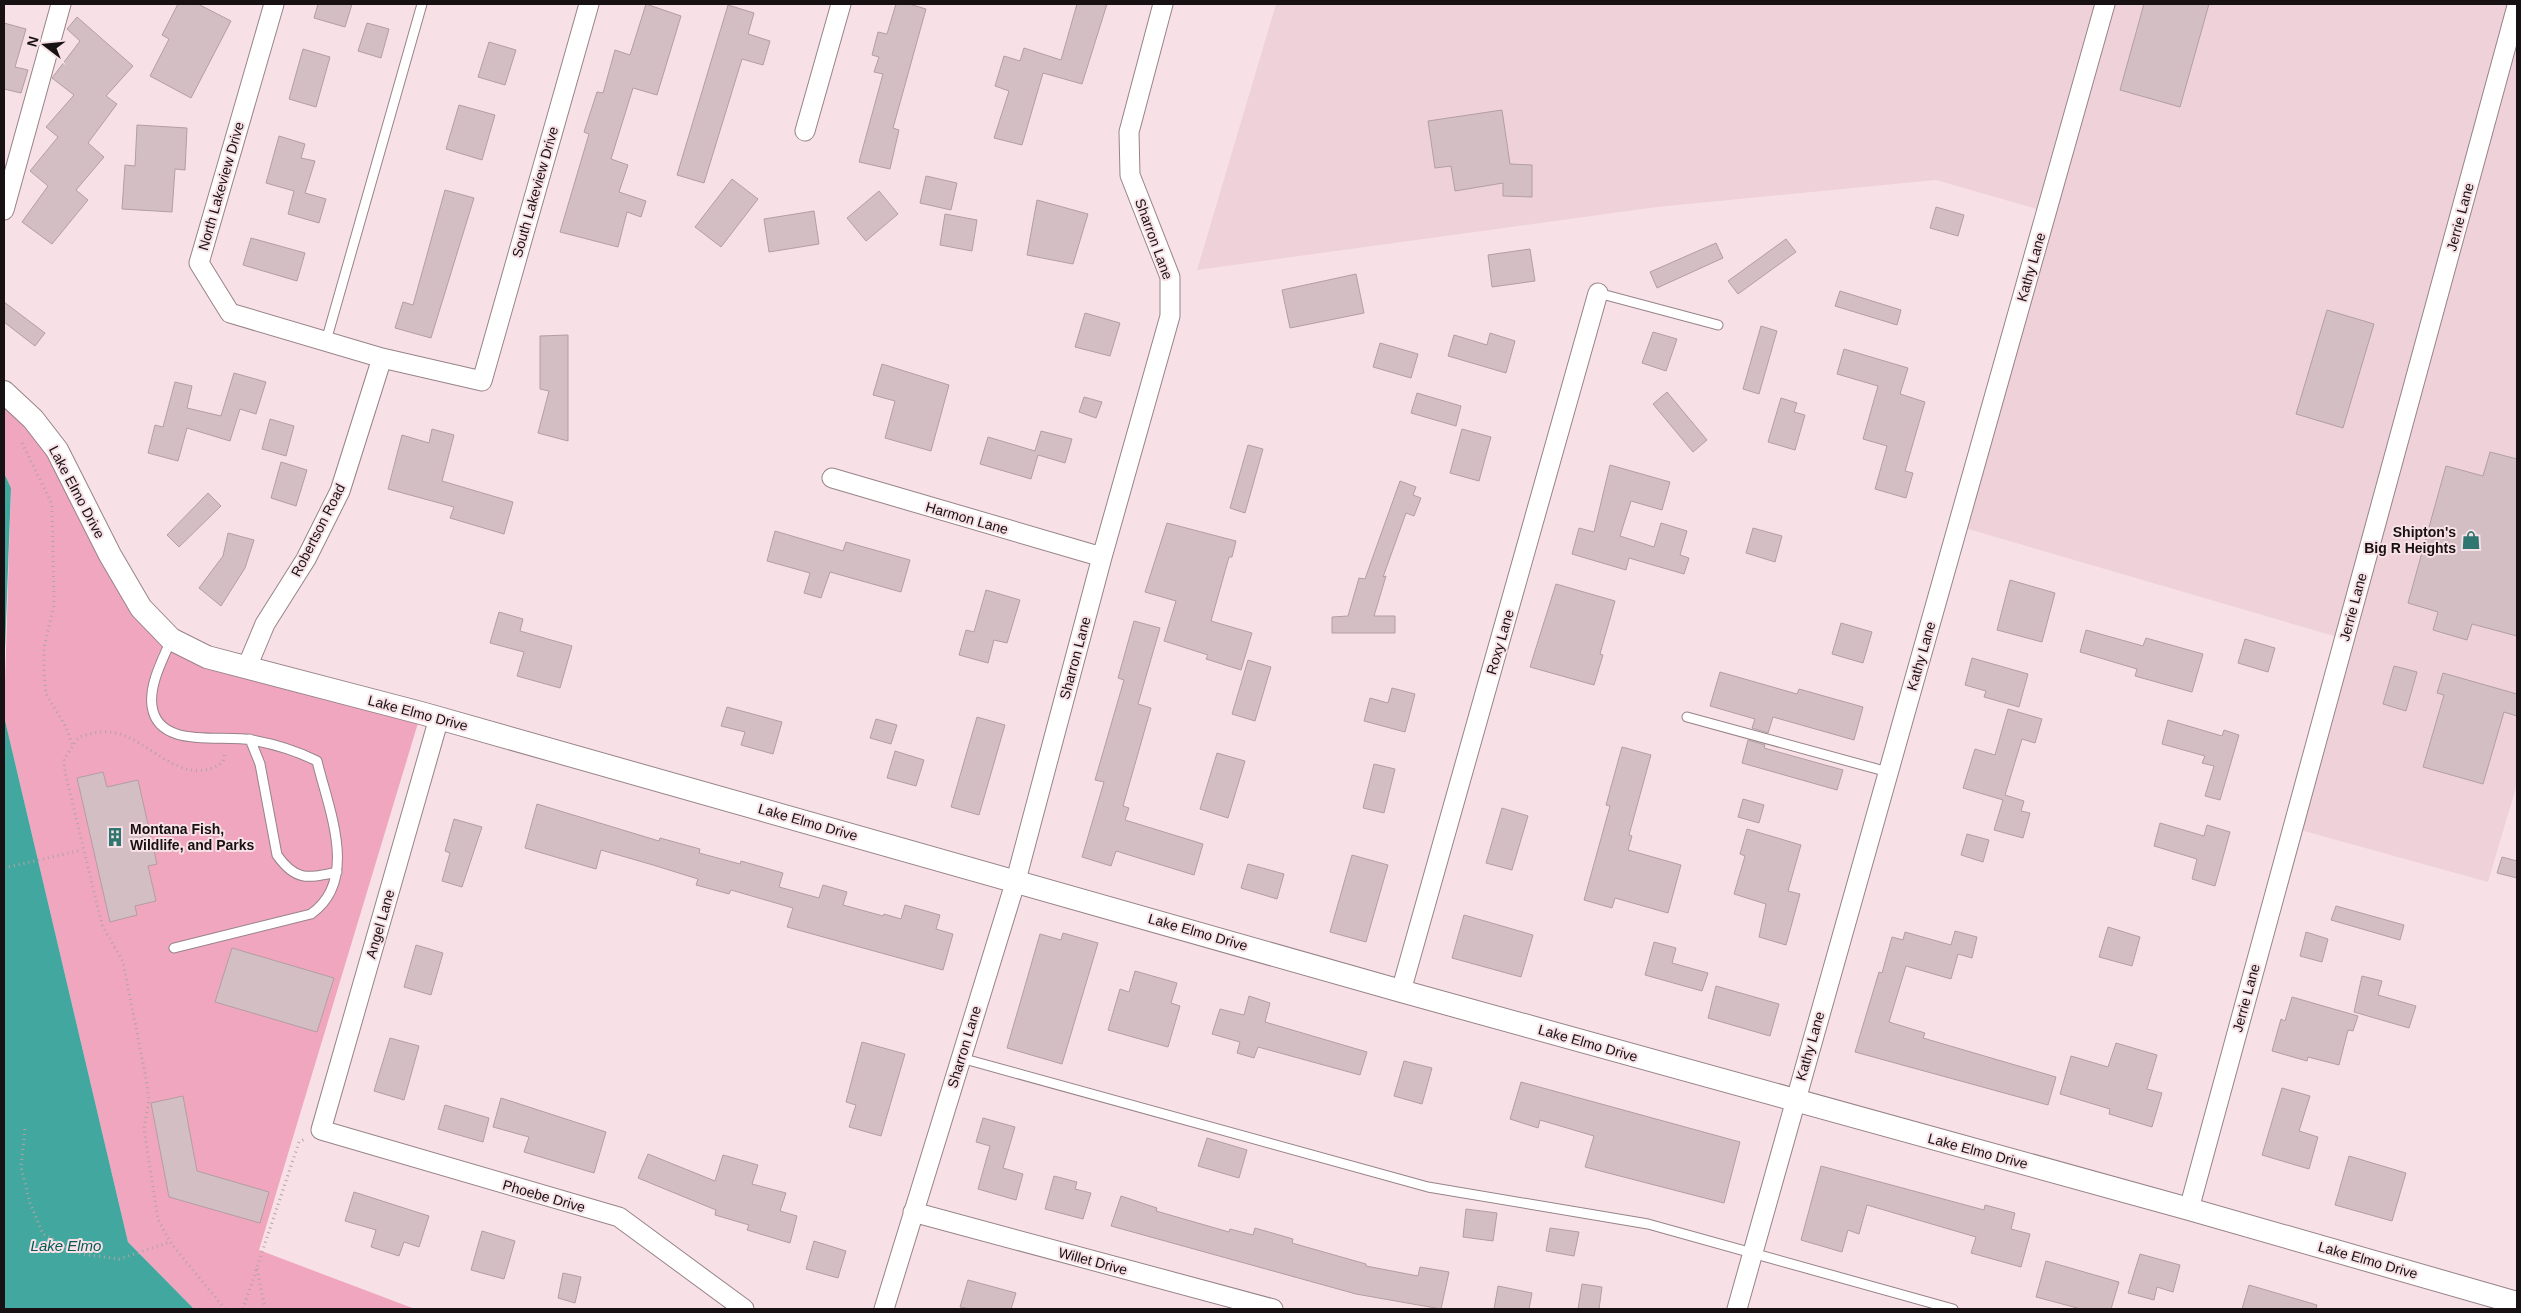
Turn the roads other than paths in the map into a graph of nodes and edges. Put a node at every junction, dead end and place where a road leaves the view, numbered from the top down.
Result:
1 (61, 4) edge
2 (274, 4) edge
3 (422, 4) edge
4 (589, 4) edge
5 (841, 4) edge
6 (1163, 4) edge
7 (2105, 4) edge
8 (2517, 6) edge
9 (805, 131) dead end
10 (4, 210) edge
11 (1598, 293) joint
12 (1718, 325) dead end
13 (326, 341) junction
14 (382, 358) junction
15 (482, 381) joint
16 (4, 392) edge
17 (832, 478) dead end
18 (1102, 557) junction
19 (171, 639) junction
20 (247, 667) junction
21 (1687, 717) dead end
22 (438, 718) junction
23 (250, 739) junction
24 (1888, 772) junction
25 (337, 872) junction
26 (1016, 880) junction
27 (174, 948) dead end
28 (1401, 990) junction
29 (960, 1058) junction
30 (1795, 1100) junction
31 (320, 1130) joint
32 (2189, 1208) junction
33 (912, 1212) junction
34 (1752, 1253) junction
35 (2504, 1303) edge
36 (744, 1309) edge
37 (884, 1309) edge
38 (1273, 1309) edge
39 (1737, 1309) edge
40 (1953, 1309) edge

1 - 10 street
2 - 13 street, North Lakeview Drive
3 - 13 lane
4 - 15 street, South Lakeview Drive
5 - 9 street
6 - 18 street, Sharron Lane
7 - 24 street, Kathy Lane
8 - 32 street, Jerrie Lane
11 - 12 lane
11 - 28 street, Roxy Lane
13 - 14 street, North Lakeview Drive
14 - 15 street, North Lakeview Drive
14 - 20 street, Robertson Road
16 - 19 street, Lake Elmo Drive
17 - 18 street, Harmon Lane
18 - 26 street, Sharron Lane
19 - 20 street, Lake Elmo Drive
19 - 23 lane
20 - 22 street, Lake Elmo Drive
21 - 24 lane
22 - 26 street, Lake Elmo Drive
22 - 31 street, Angel Lane
23 - 25 lane
23 - 25 lane
24 - 30 street, Kathy Lane
25 - 27 lane
26 - 28 street, Lake Elmo Drive
26 - 29 street, Sharron Lane
28 - 30 street, Lake Elmo Drive
29 - 33 street, Sharron Lane
29 - 34 lane
30 - 32 street, Lake Elmo Drive
30 - 34 street, Kathy Lane
31 - 36 street, Phoebe Drive
32 - 35 street, Lake Elmo Drive
33 - 37 street, Sharron Lane
33 - 38 street, Willet Drive
34 - 39 street, Kathy Lane
34 - 40 lane

